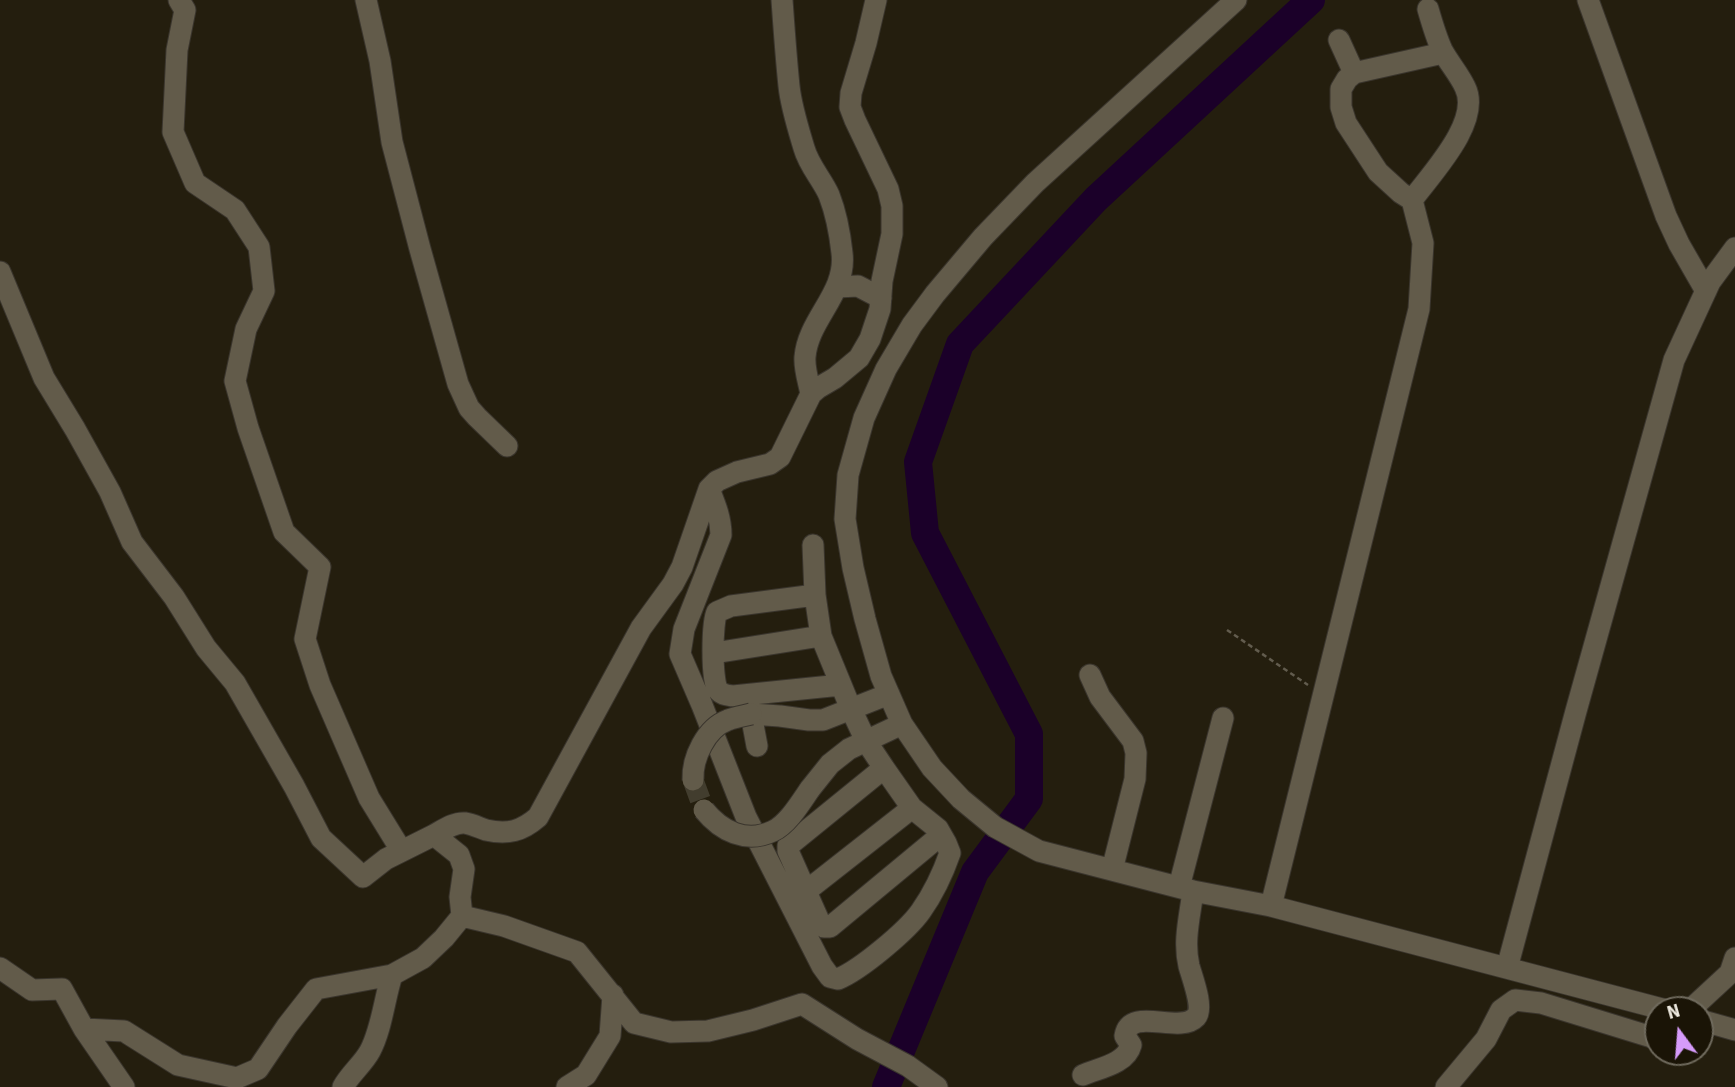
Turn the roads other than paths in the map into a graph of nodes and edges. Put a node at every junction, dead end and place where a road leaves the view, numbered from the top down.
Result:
1 (179, 0) edge
2 (366, 0) edge
3 (782, 0) edge
4 (876, 0) edge
5 (1236, 0) edge
6 (1588, 0) edge
7 (1428, 9) dead end
8 (1339, 40) dead end
9 (1443, 53) junction
10 (1353, 73) junction
11 (1412, 200) junction
12 (1735, 248) edge
13 (0, 272) edge
14 (838, 287) junction
15 (1706, 291) junction
16 (881, 298) junction
17 (878, 320) junction
18 (912, 325) junction
19 (811, 394) junction
20 (507, 446) dead end
21 (709, 489) junction
22 (813, 545) dead end
23 (815, 595) junction
24 (821, 636) junction
25 (714, 653) junction
26 (1090, 675) dead end
27 (841, 685) junction
28 (889, 694) junction
29 (850, 709) junction
30 (751, 714) junction
31 (1223, 718) dead end
32 (902, 724) junction
33 (866, 741) junction
34 (757, 746) dead end
35 (884, 768) junction
36 (693, 780) tunnel mouth
37 (912, 808) junction
38 (704, 810) tunnel mouth
39 (434, 835) junction
40 (941, 835) junction
41 (401, 850) junction
42 (1112, 870) junction
43 (1186, 889) junction
44 (806, 892) junction
45 (1271, 906) junction
46 (463, 916) junction
47 (1735, 958) edge
48 (0, 968) edge
49 (1507, 968) junction
50 (391, 975) junction
51 (613, 995) junction
52 (1705, 996) edge
53 (1644, 1004) edge
54 (1714, 1024) edge
55 (84, 1029) junction
56 (1735, 1030) edge
57 (1644, 1036) edge
58 (1083, 1075) dead end
59 (232, 1082) edge
60 (124, 1087) edge
61 (343, 1087) edge
62 (567, 1087) edge
63 (937, 1087) edge
64 (1446, 1087) edge

1 - 41 street
2 - 20 street
3 - 14 street
4 - 16 street
5 - 18 street
6 - 15 street
7 - 9 street
8 - 10 street
9 - 10 street
9 - 11 street
10 - 11 street
11 - 45 street
12 - 15 street
13 - 41 street
14 - 16 street
14 - 19 street
15 - 49 street
16 - 17 street
17 - 18 street
17 - 19 street
18 - 28 street
19 - 21 street
21 - 39 street
21 - 40 street
22 - 23 street
23 - 24 street
23 - 25 street
24 - 25 street
24 - 27 street
25 - 27 street
26 - 42 street
27 - 29 street
28 - 29 street
28 - 32 street
29 - 30 street
29 - 33 street
30 - 34 street
30 - 36 street, bridge
31 - 43 street
32 - 33 street
32 - 42 street
33 - 35 street
33 - 38 street, bridge
35 - 37 street
35 - 44 street
37 - 40 street
37 - 44 street
39 - 41 street
39 - 46 street
40 - 44 street
42 - 43 street
43 - 45 street
43 - 58 street
45 - 49 street
46 - 50 street
46 - 51 street
47 - 52 street
48 - 55 street
49 - 53 street
50 - 59 street
50 - 61 street
51 - 62 street
51 - 63 street
54 - 56 street
55 - 59 street
55 - 60 street
57 - 64 street

